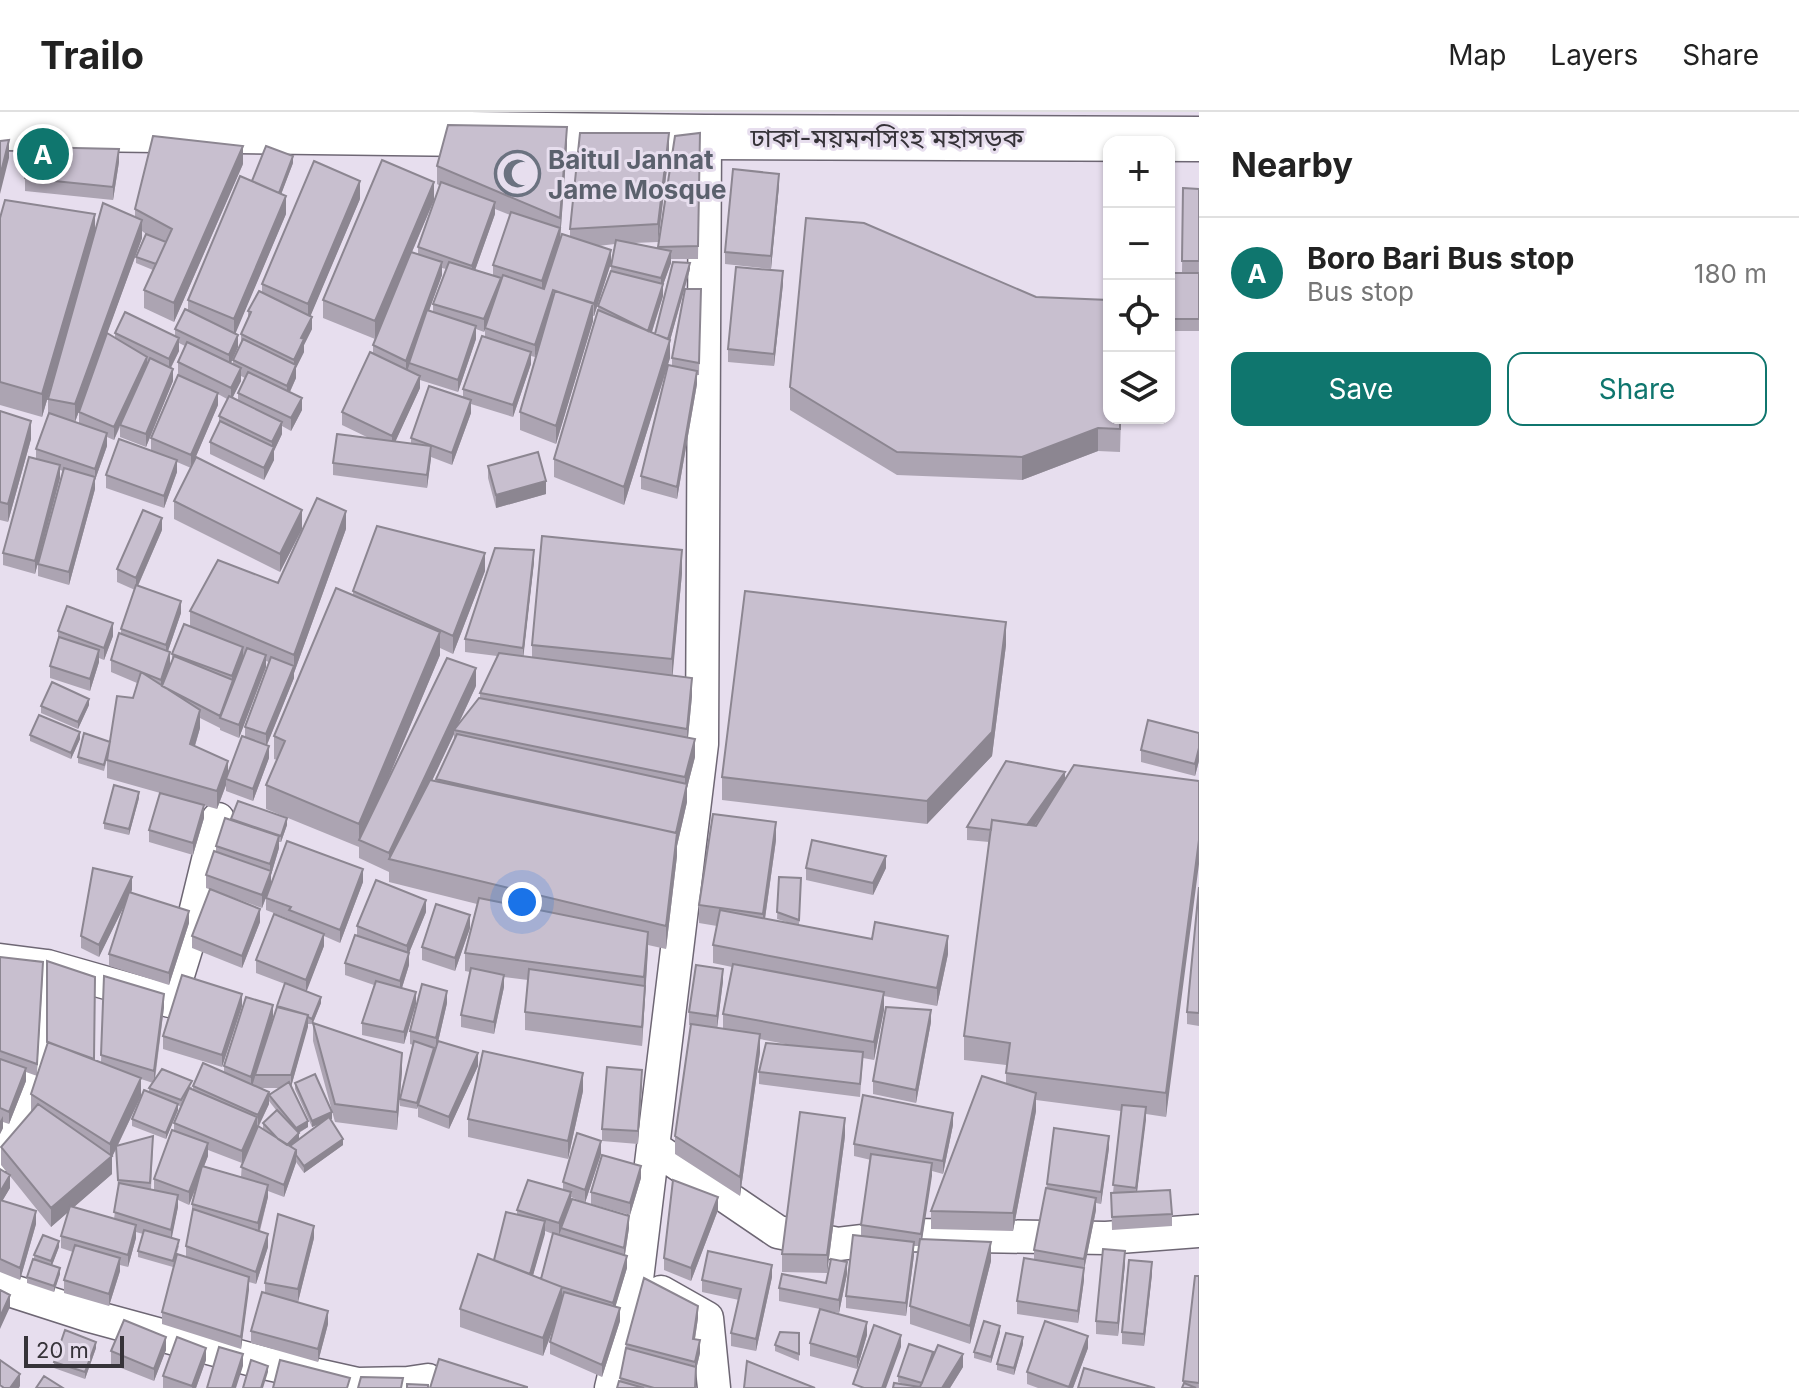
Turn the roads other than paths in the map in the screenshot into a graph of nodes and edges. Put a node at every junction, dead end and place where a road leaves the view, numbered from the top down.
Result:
1 (0, 128) edge
2 (705, 137) junction
3 (1199, 139) edge
4 (218, 819) dead end
5 (0, 960) edge
6 (47, 966) junction
7 (653, 1147) junction
8 (0, 1156) edge
9 (1199, 1231) edge
10 (637, 1279) junction
11 (0, 1287) edge
12 (428, 1380) dead end
13 (611, 1388) edge
14 (714, 1388) edge

1 - 2 highway, ঢাকা-ময়মনসিংহ মহাসড়ক
2 - 3 highway, ঢাকা-ময়মনসিংহ মহাসড়ক
2 - 7 street
4 - 6 street
5 - 6 street
6 - 8 street
7 - 9 street
7 - 10 street
10 - 13 street
10 - 14 street
11 - 12 street

